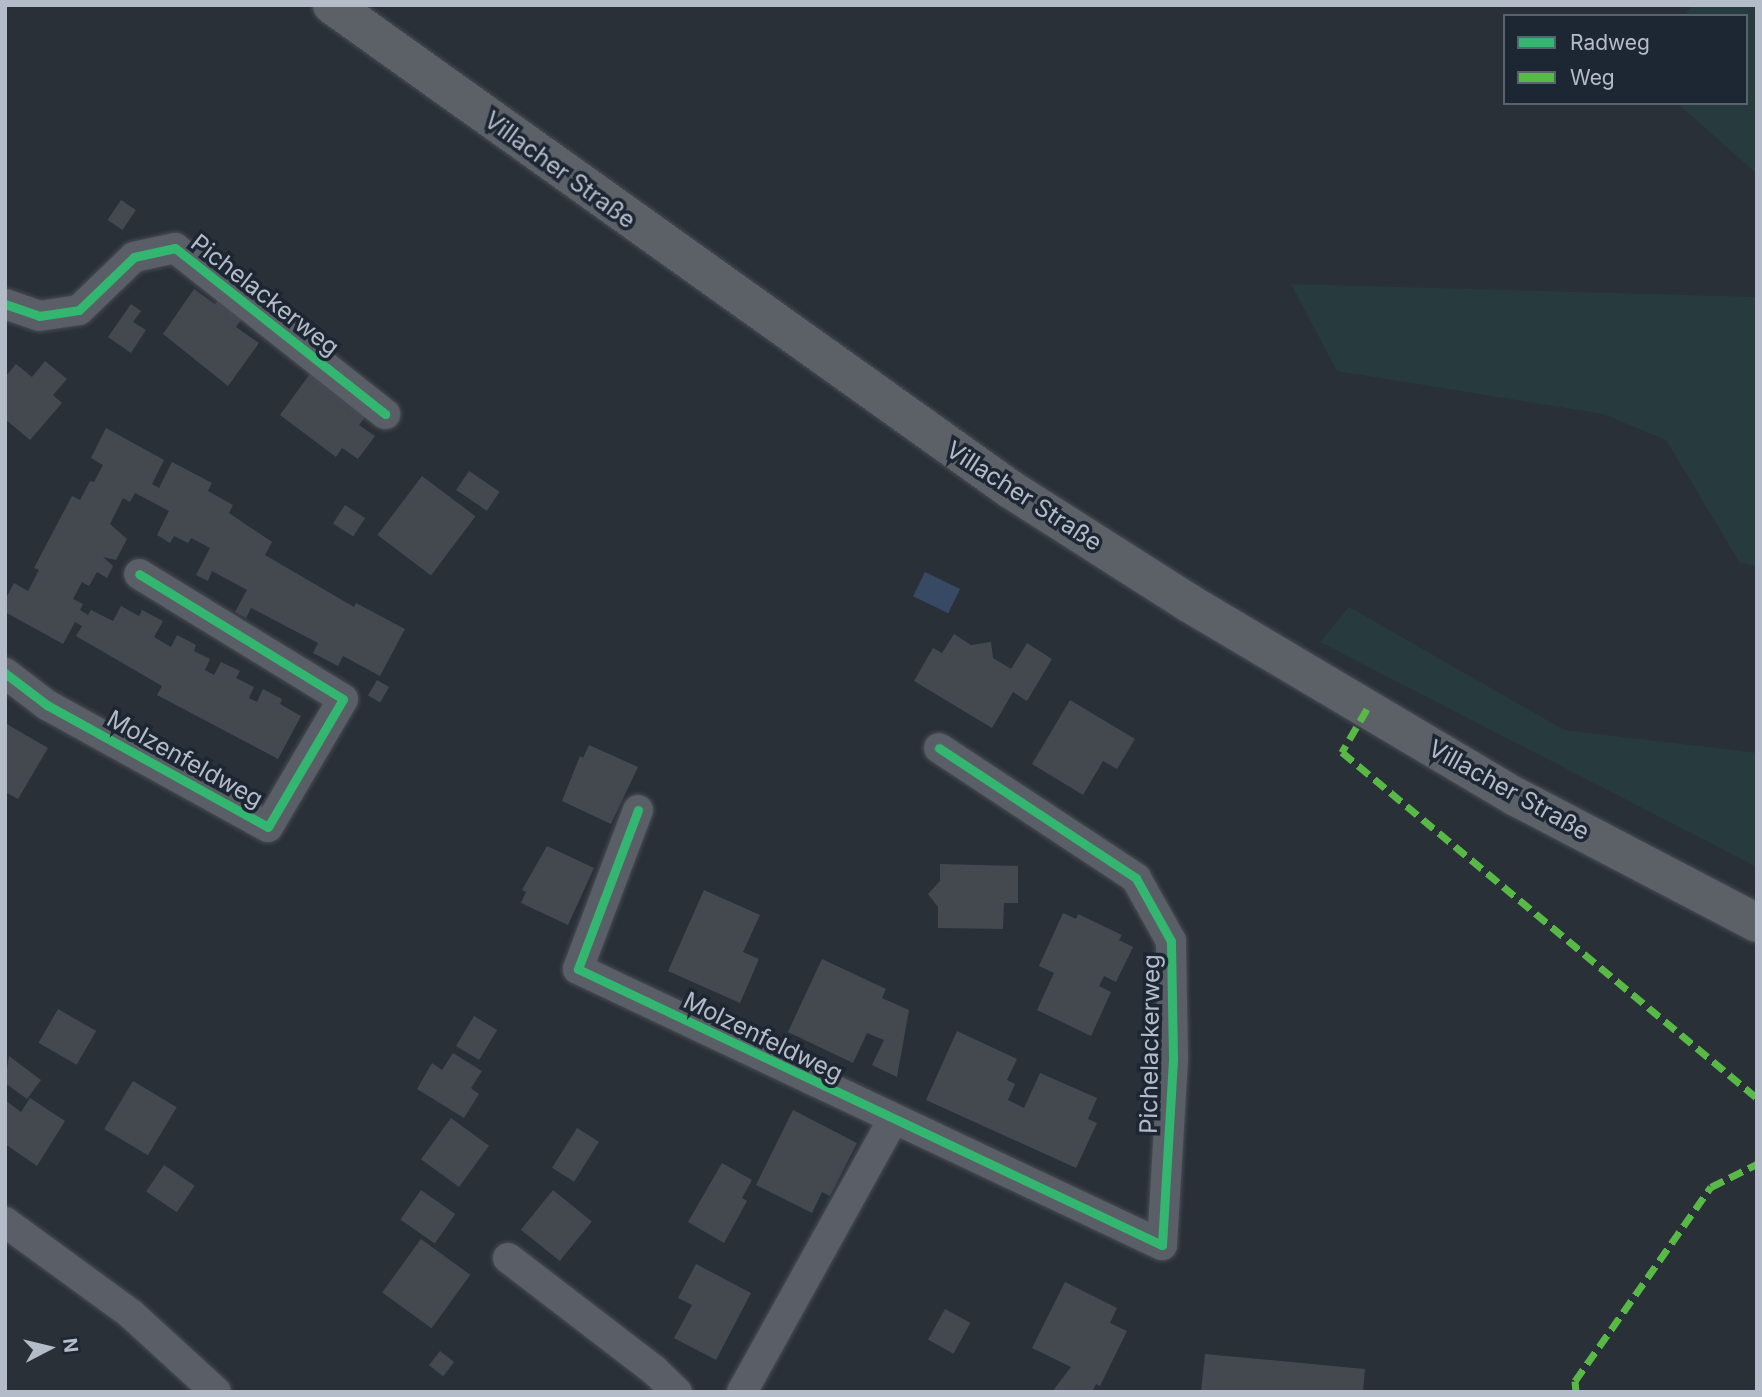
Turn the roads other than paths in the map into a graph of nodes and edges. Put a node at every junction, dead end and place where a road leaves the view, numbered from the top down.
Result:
1 (332, 5) edge
2 (5, 304) edge
3 (385, 414) dead end
4 (139, 574) dead end
5 (5, 673) edge
6 (939, 748) dead end
7 (638, 810) dead end
8 (1757, 923) edge
9 (892, 1121) junction
10 (5, 1222) edge
11 (1163, 1245) joint
12 (508, 1258) dead end
13 (216, 1392) edge
14 (677, 1392) edge
15 (742, 1392) edge

1 - 8 main road, Villacher Straße
2 - 3 street, Pichelackerweg
4 - 5 street, Molzenfeldweg
6 - 11 street, Pichelackerweg
7 - 9 street, Molzenfeldweg
9 - 11 street, Molzenfeldweg
9 - 15 street
10 - 13 street
12 - 14 street

